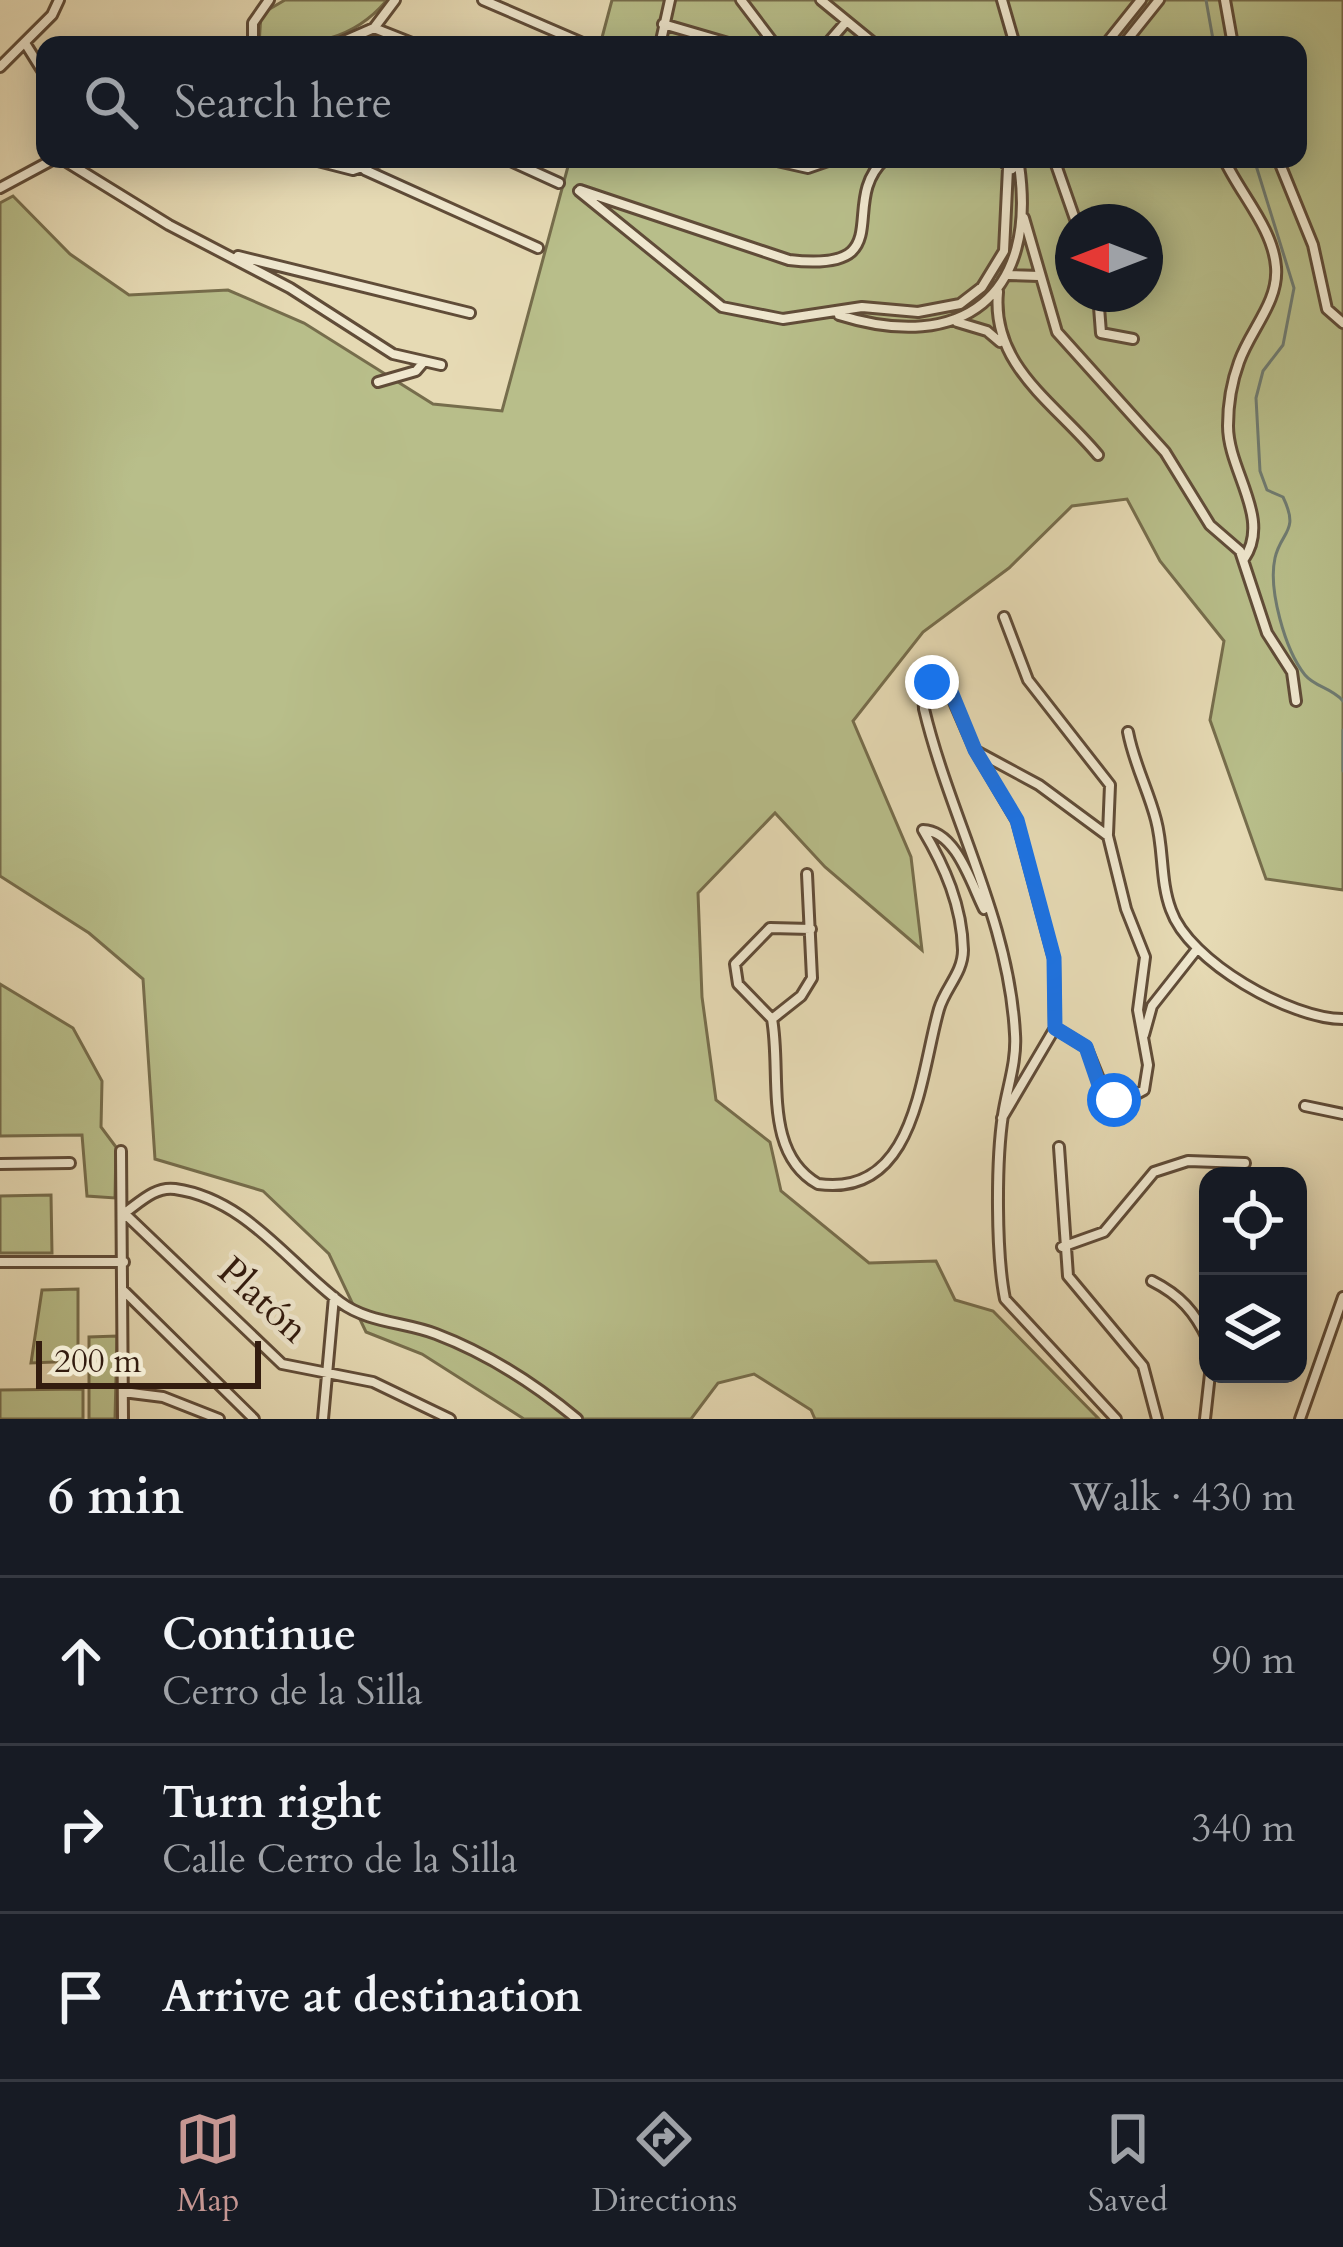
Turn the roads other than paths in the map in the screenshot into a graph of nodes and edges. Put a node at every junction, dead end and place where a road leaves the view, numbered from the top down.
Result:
1 (58, 0) edge
2 (269, 0) edge
3 (395, 0) edge
4 (483, 0) edge
5 (670, 0) edge
6 (741, 0) edge
7 (821, 0) edge
8 (1002, 0) edge
9 (1141, 0) edge
10 (1225, 0) edge
11 (1157, 1) edge
12 (845, 22) junction
13 (664, 24) junction
14 (374, 28) junction
15 (254, 36) edge
16 (356, 36) edge
17 (394, 36) edge
18 (566, 36) edge
19 (662, 36) edge
20 (705, 36) edge
21 (768, 36) edge
22 (833, 36) edge
23 (864, 36) edge
24 (1012, 36) edge
25 (1112, 36) edge
26 (1130, 36) edge
27 (1231, 36) edge
28 (25, 43) junction
29 (36, 61) edge
30 (0, 68) edge
31 (40, 168) edge
32 (74, 168) edge
33 (336, 168) edge
34 (369, 168) edge
35 (527, 168) edge
36 (878, 168) edge
37 (1008, 168) edge
38 (1021, 168) edge
39 (1057, 168) edge
40 (1229, 168) edge
41 (1282, 168) edge
42 (365, 170) junction
43 (559, 182) dead end
44 (0, 188) edge
45 (1070, 204) edge
46 (1024, 218) junction
47 (538, 248) dead end
48 (227, 254) junction
49 (1009, 275) junction
50 (1040, 277) junction
51 (998, 292) junction
52 (886, 307) junction
53 (918, 311) junction
54 (1098, 312) edge
55 (470, 313) dead end
56 (837, 315) junction
57 (955, 322) junction
58 (1343, 322) edge
59 (884, 323) junction
60 (917, 326) junction
61 (1133, 339) dead end
62 (1000, 342) junction
63 (424, 363) junction
64 (441, 365) dead end
65 (378, 382) dead end
66 (1098, 454) dead end
67 (1244, 559) junction
68 (1004, 617) dead end
69 (1296, 701) dead end
70 (1128, 732) dead end
71 (975, 750) junction
72 (1108, 836) junction
73 (807, 874) dead end
74 (990, 920) junction
75 (811, 929) junction
76 (1197, 949) junction
77 (772, 1019) junction
78 (1343, 1019) edge
79 (1055, 1028) junction
80 (1143, 1042) junction
81 (1305, 1106) dead end
82 (1343, 1114) edge
83 (1002, 1118) junction
84 (1059, 1147) dead end
85 (121, 1151) dead end
86 (70, 1163) dead end
87 (1245, 1163) dead end
88 (0, 1164) edge
89 (124, 1212) junction
90 (1062, 1247) junction
91 (0, 1262) edge
92 (124, 1262) junction
93 (1152, 1281) dead end
94 (124, 1291) junction
95 (334, 1297) junction
96 (1343, 1297) edge
97 (1199, 1320) edge
98 (326, 1374) junction
99 (1209, 1383) edge
100 (123, 1392) junction
101 (122, 1419) edge
102 (219, 1419) edge
103 (254, 1419) edge
104 (323, 1419) edge
105 (450, 1419) edge
106 (577, 1419) edge
107 (1115, 1419) edge
108 (1157, 1419) edge
109 (1204, 1419) edge
110 (1300, 1419) edge

1 - 28 street
2 - 15 street
3 - 14 street
4 - 18 street
5 - 13 street
6 - 21 street
7 - 12 street
8 - 24 street
9 - 25 street
10 - 27 street
11 - 26 street
12 - 22 street
12 - 23 street
13 - 19 street
13 - 20 street
14 - 16 street
14 - 17 street
28 - 29 street
28 - 30 street
31 - 44 street
32 - 48 street
33 - 42 street
34 - 42 street
35 - 43 street
36 - 56 street
37 - 53 street
38 - 46 street
39 - 45 street
40 - 67 street
41 - 58 street
42 - 47 street
46 - 49 street
46 - 50 street
48 - 55 street
48 - 63 street
49 - 50 street
49 - 51 street
50 - 67 street
51 - 57 street
51 - 62 street
52 - 53 street
52 - 56 street
52 - 59 street
53 - 60 street
54 - 61 street
56 - 59 street
57 - 60 street
57 - 62 street
59 - 60 street
62 - 66 street
63 - 64 street
63 - 65 street
67 - 69 street
68 - 72 street
70 - 76 street
71 - 72 street
71 - 74 street
71 - 79 street
72 - 80 street
73 - 75 street
74 - 77 street
74 - 83 street
75 - 77 street
75 - 77 street
76 - 78 street
76 - 80 street
79 - 80 street
79 - 83 street
81 - 82 street
83 - 107 street
84 - 90 street
85 - 89 street
86 - 88 street
87 - 90 street
89 - 92 street
89 - 95 street
89 - 98 street, Platón
90 - 108 street
91 - 92 street
92 - 94 street
93 - 97 street
94 - 100 street
94 - 103 street
95 - 98 street
95 - 106 street
96 - 110 street
98 - 104 street
98 - 105 street, Platón
99 - 109 street
100 - 101 street
100 - 102 street

